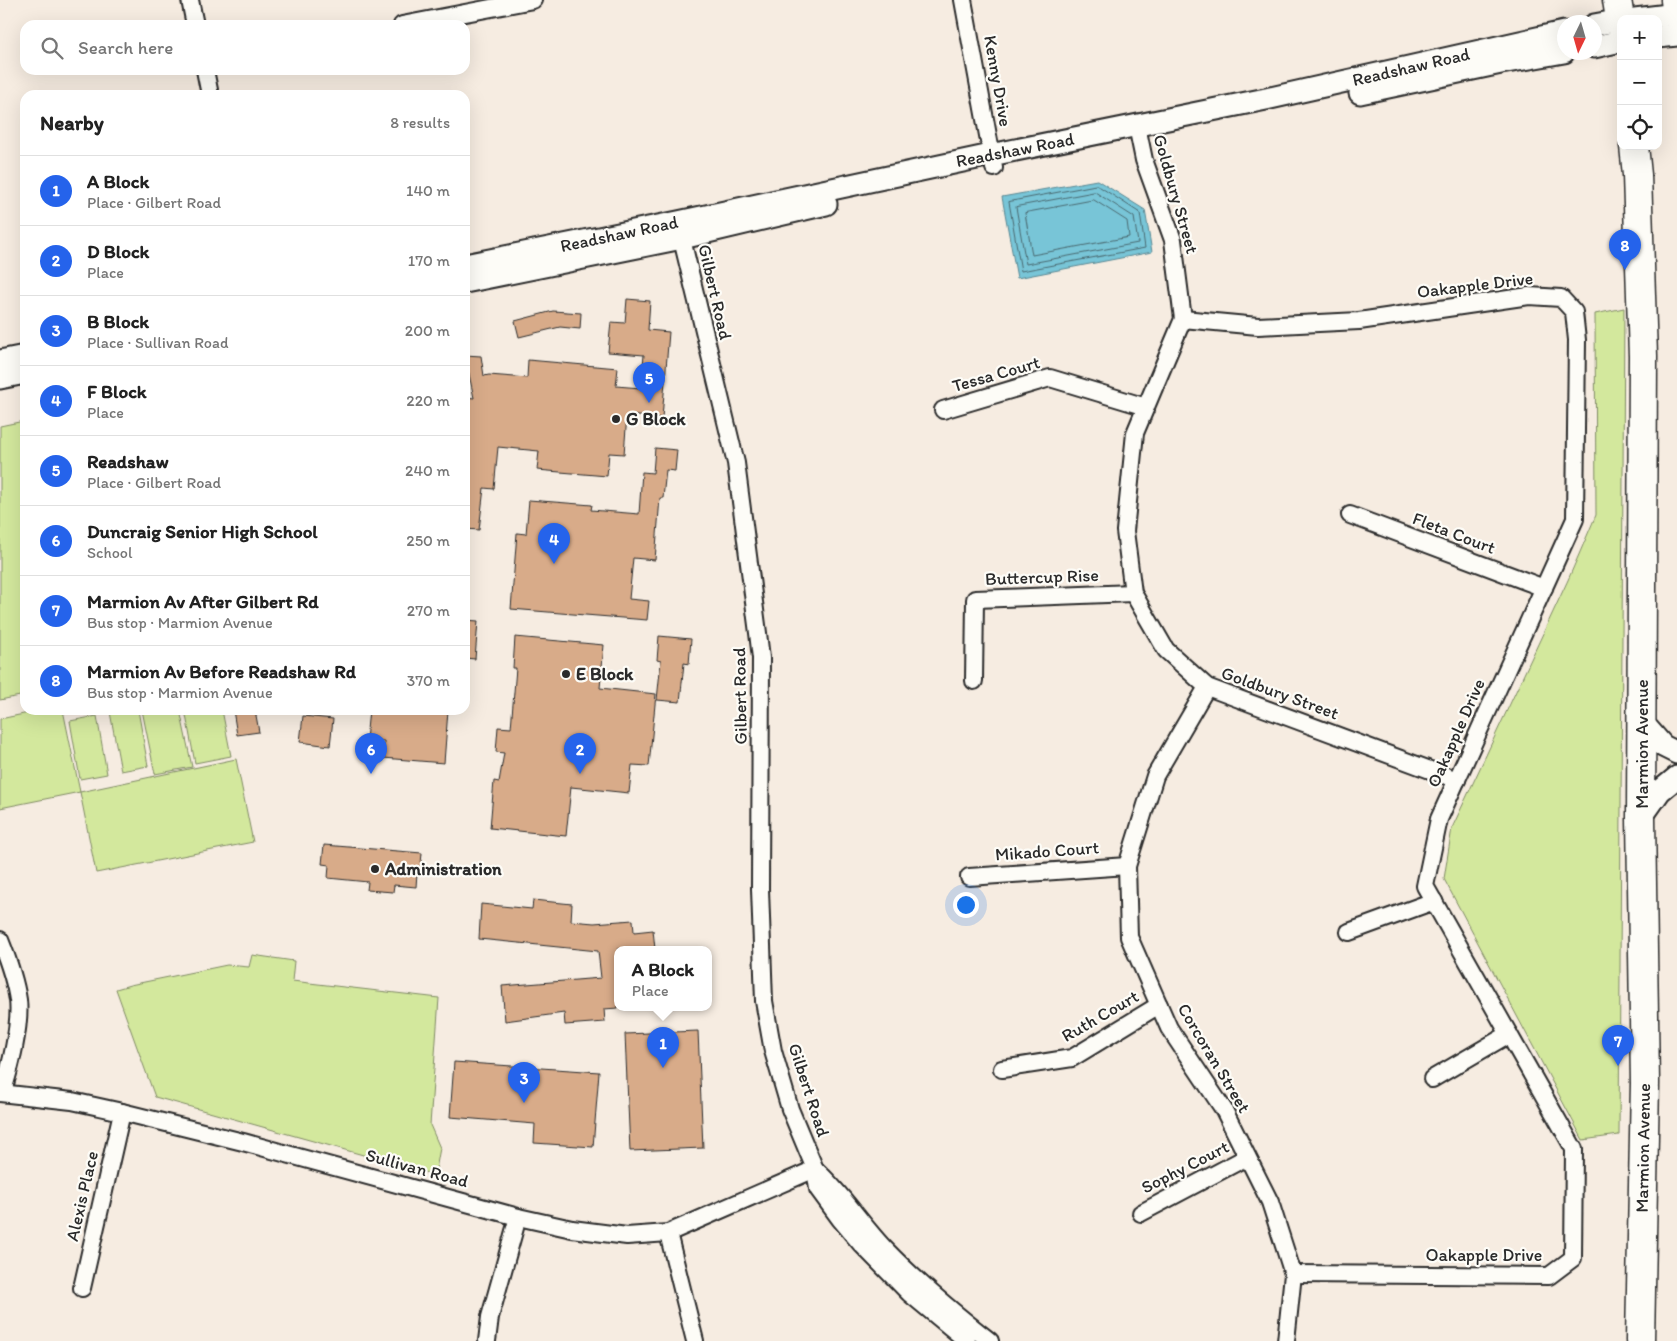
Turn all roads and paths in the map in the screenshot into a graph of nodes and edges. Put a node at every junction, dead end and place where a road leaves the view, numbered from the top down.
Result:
1 (190, 0) edge
2 (533, 0) edge
3 (963, 0) edge
4 (1675, 0) edge
5 (1677, 15) edge
6 (1662, 17) edge
7 (194, 20) edge
8 (428, 20) edge
9 (1617, 23) edge
10 (1557, 34) edge
11 (1677, 35) edge
12 (1662, 37) edge
13 (1602, 39) edge
14 (1557, 53) edge
15 (206, 75) edge
16 (209, 90) edge
17 (1138, 133) junction
18 (1634, 150) edge
19 (992, 162) junction
20 (680, 230) junction
21 (470, 264) edge
22 (470, 281) edge
23 (1183, 319) junction
24 (20, 357) edge
25 (0, 361) edge
26 (20, 374) edge
27 (0, 378) edge
28 (1146, 407) junction
29 (943, 410) dead end
30 (1350, 515) dead end
31 (1544, 588) junction
32 (1133, 593) junction
33 (974, 681) dead end
34 (1207, 687) junction
35 (1642, 722) junction
36 (1677, 753) edge
37 (1677, 777) edge
38 (1457, 780) junction
39 (1641, 818) junction
40 (1128, 866) junction
41 (969, 877) dead end
42 (1434, 900) junction
43 (1349, 932) dead end
44 (0, 940) edge
45 (1159, 1005) junction
46 (1508, 1034) junction
47 (1002, 1069) dead end
48 (1432, 1079) dead end
49 (1, 1093) edge
50 (122, 1112) junction
51 (1247, 1158) junction
52 (815, 1169) junction
53 (1141, 1212) dead end
54 (518, 1217) junction
55 (668, 1233) junction
56 (1293, 1274) junction
57 (82, 1288) dead end
58 (487, 1341) edge
59 (695, 1341) edge
60 (967, 1341) edge
61 (990, 1341) edge
62 (1286, 1341) edge
63 (1640, 1341) edge

1 - 7 street
2 - 8 street
3 - 19 street, Kenny Drive
4 - 5 highway
5 - 6 street
9 - 13 street
10 - 17 street, Readshaw Road
11 - 12 street
14 - 17 street, Readshaw Road
15 - 16 street
17 - 19 street, Readshaw Road
17 - 23 street, Goldbury Street
18 - 35 highway, Marmion Avenue
19 - 20 street, Readshaw Road
20 - 21 street, Readshaw Road
20 - 22 street, Readshaw Road
20 - 52 street, Gilbert Road
23 - 28 street, Goldbury Street
23 - 31 street, Oakapple Drive
24 - 25 street
26 - 27 street
28 - 29 street, Tessa Court
28 - 32 street, Goldbury Street
30 - 31 street, Fleta Court
31 - 38 street, Oakapple Drive
32 - 33 street, Buttercup Rise
32 - 34 street, Goldbury Street
34 - 38 street, Goldbury Street
34 - 40 street, Corcoran Street
35 - 36 street
35 - 39 highway, Marmion Avenue
37 - 39 street
38 - 42 street, Oakapple Drive
39 - 63 highway, Marmion Avenue
40 - 41 street, Mikado Court
40 - 45 street, Corcoran Street
42 - 43 street
42 - 46 street, Oakapple Drive
44 - 49 street
45 - 47 street, Ruth Court
45 - 51 street, Corcoran Street
46 - 48 street
46 - 56 street, Oakapple Drive
49 - 50 street, Sullivan Road
50 - 54 street, Sullivan Road
50 - 57 street, Alexis Place
51 - 53 street, Sophy Court
51 - 56 street, Corcoran Street
52 - 55 street, Sullivan Road
52 - 60 street, Gilbert Road
52 - 61 street, Gilbert Road
54 - 55 street, Sullivan Road
54 - 58 street
55 - 59 street
56 - 62 street, Corcoran Street

